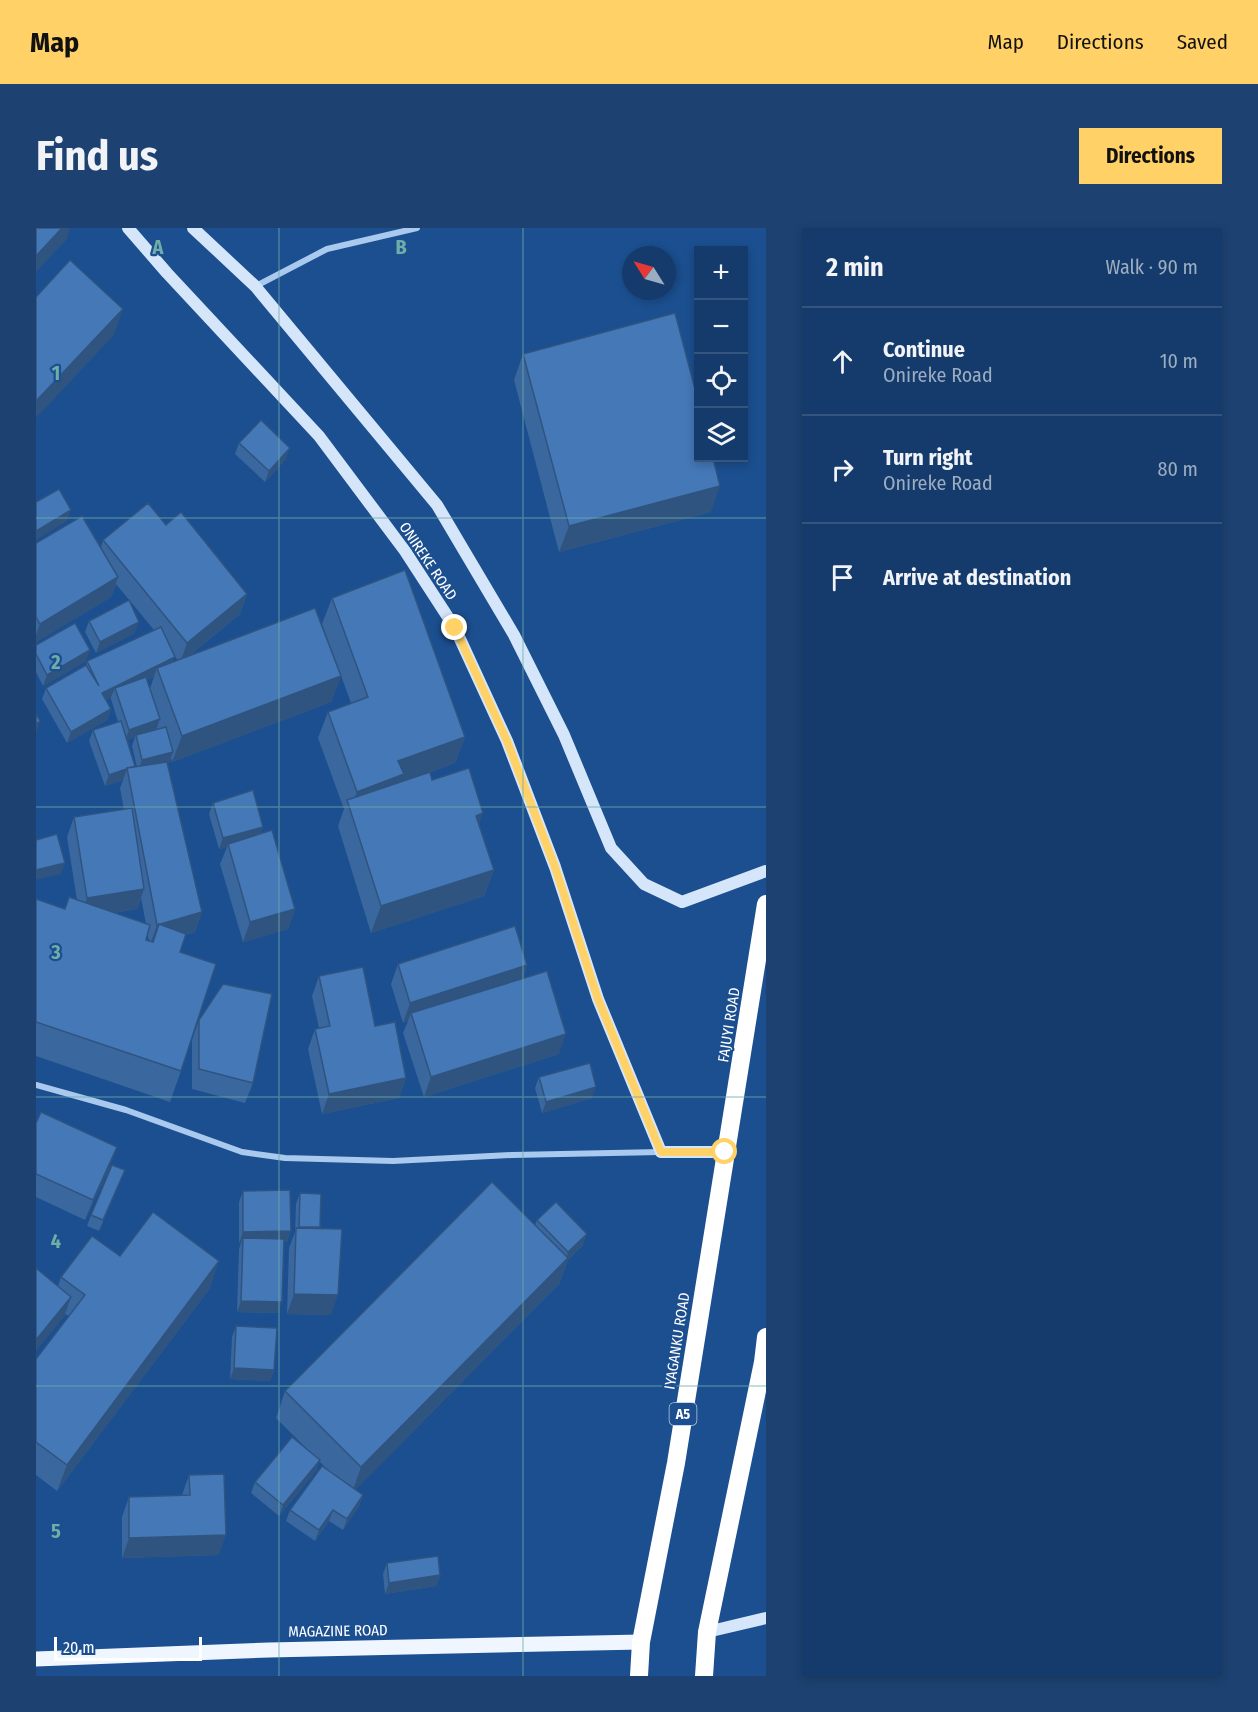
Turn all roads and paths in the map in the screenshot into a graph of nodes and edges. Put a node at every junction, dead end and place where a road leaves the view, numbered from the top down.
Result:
1 (128, 228) edge
2 (193, 228) edge
3 (417, 228) edge
4 (255, 286) junction
5 (766, 871) edge
6 (766, 904) edge
7 (36, 1085) edge
8 (661, 1152) junction
9 (725, 1152) junction
10 (766, 1337) edge
11 (766, 1618) edge
12 (707, 1632) junction
13 (641, 1642) junction
14 (36, 1659) edge
15 (639, 1676) edge
16 (704, 1676) edge

1 - 8 main road, ONIREKE ROAD
2 - 4 main road
3 - 4 street
4 - 5 main road
6 - 9 highway, FAJUYI ROAD / A5
7 - 8 street
8 - 9 main road
9 - 13 highway, IYAGANKU ROAD / A5
10 - 12 highway
11 - 12 main road
12 - 16 highway
13 - 14 main road, MAGAZINE ROAD
13 - 15 highway, IYAGANKU ROAD / A5

